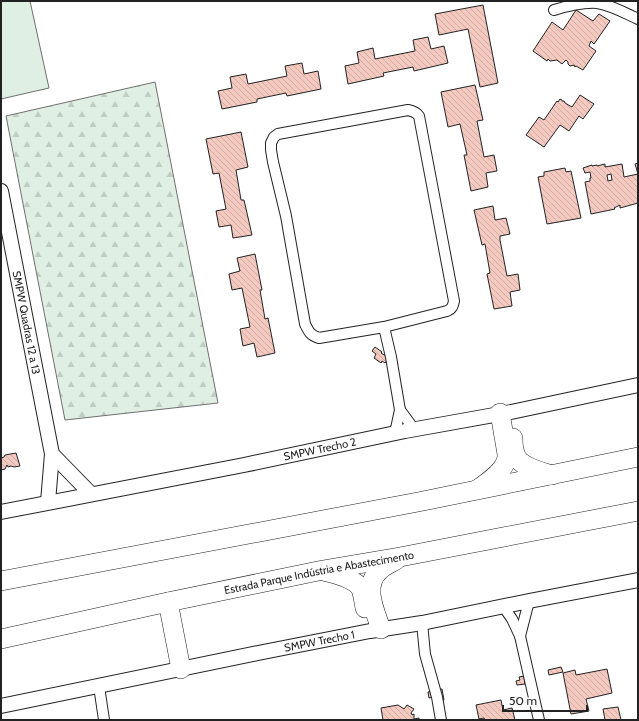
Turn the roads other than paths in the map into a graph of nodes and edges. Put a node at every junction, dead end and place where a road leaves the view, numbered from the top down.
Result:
1 (554, 10) dead end
2 (638, 19) edge
3 (1, 191) edge
4 (384, 327) junction
5 (638, 385) edge
6 (400, 410) junction
7 (506, 413) junction
8 (414, 429) junction
9 (395, 433) junction
10 (52, 454) junction
11 (638, 457) edge
12 (552, 475) junction
13 (476, 490) junction
14 (91, 494) junction
15 (48, 502) junction
16 (638, 511) edge
17 (1, 512) edge
18 (400, 557) junction
19 (323, 570) junction
20 (638, 580) edge
21 (1, 581) edge
22 (529, 601) junction
23 (168, 602) junction
24 (503, 606) junction
25 (422, 624) junction
26 (375, 630) junction
27 (520, 636) junction
28 (1, 639) edge
29 (181, 669) junction
30 (99, 686) junction
31 (1, 706) edge
32 (104, 720) edge
33 (441, 720) edge
34 (539, 720) edge

1 - 2 street
3 - 10 street, SMPW Quadras 12 a 13
4 - 4 street
4 - 6 street
5 - 7 street, SMPW Trecho 2
6 - 8 street
6 - 9 street
7 - 8 street, SMPW Trecho 2
7 - 12 highway
7 - 13 highway
8 - 9 street, SMPW Trecho 2
9 - 14 street, SMPW Trecho 2
10 - 14 street
10 - 15 street, SMPW Quadras 12 a 13
11 - 12 highway
12 - 13 highway
13 - 21 highway
14 - 15 street, SMPW Trecho 2
15 - 17 street, SMPW Trecho 2
16 - 18 highway, Estrada Parque Indústria e Abastecimento
18 - 19 highway, Estrada Parque Indústria e Abastecimento
18 - 26 highway
19 - 23 highway, Estrada Parque Indústria e Abastecimento
19 - 26 highway
20 - 22 street, SMPW Trecho 1
22 - 24 street, SMPW Trecho 1
22 - 27 street
23 - 28 highway, Estrada Parque Indústria e Abastecimento
23 - 29 highway
24 - 25 street, SMPW Trecho 1
24 - 27 street
25 - 26 street, SMPW Trecho 1
25 - 33 street
26 - 29 street, SMPW Trecho 1
27 - 34 street
29 - 30 street, SMPW Trecho 1
30 - 31 street, SMPW Trecho 1
30 - 32 street

